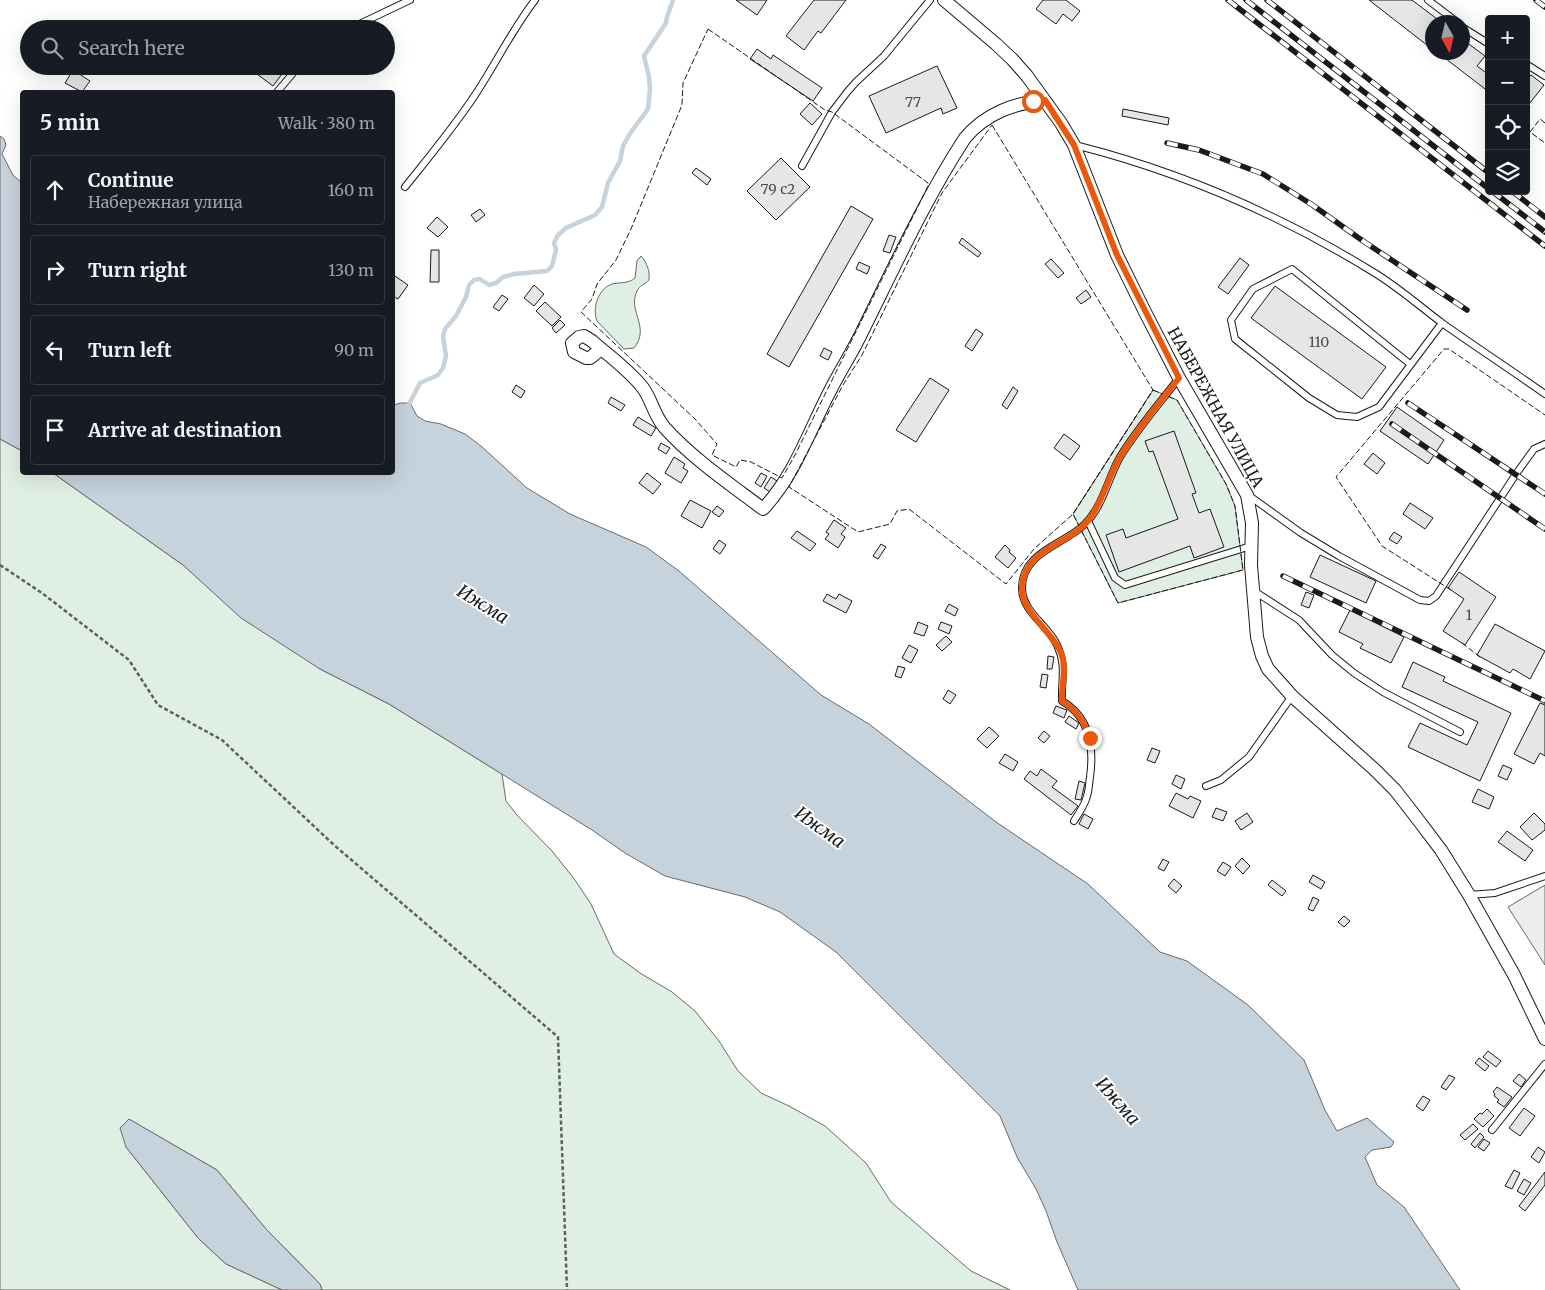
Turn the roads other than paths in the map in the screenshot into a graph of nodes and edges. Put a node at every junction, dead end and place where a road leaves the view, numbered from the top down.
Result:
1 (410, 0) edge
2 (535, 0) edge
3 (930, 0) edge
4 (944, 0) edge
5 (1428, 0) edge
6 (1448, 15) edge
7 (368, 20) edge
8 (1470, 32) edge
9 (1485, 41) edge
10 (1530, 67) edge
11 (291, 75) edge
12 (1545, 76) edge
13 (279, 90) edge
14 (1045, 100) junction
15 (1074, 145) junction
16 (802, 166) dead end
17 (405, 187) dead end
18 (1442, 323) junction
19 (601, 349) dead end
20 (1410, 364) junction
21 (1179, 378) junction
22 (1545, 394) edge
23 (1545, 444) edge
24 (1247, 495) junction
25 (1088, 520) junction
26 (1251, 546) junction
27 (1253, 591) junction
28 (1292, 696) junction
29 (1460, 732) dead end
30 (1206, 786) dead end
31 (1074, 820) dead end
32 (1545, 876) edge
33 (1469, 895) junction
34 (1545, 1039) edge
35 (1545, 1064) edge
36 (1492, 1130) dead end

1 - 7 lane
2 - 17 lane
3 - 16 lane
4 - 14 street, НАБЕРЕЖНАЯ УЛИЦА
5 - 6 lane
8 - 9 lane
10 - 12 lane
11 - 13 lane
14 - 15 street, НАБЕРЕЖНАЯ УЛИЦА
14 - 19 street
15 - 18 lane
15 - 21 street, НАБЕРЕЖНАЯ УЛИЦА
18 - 20 lane
18 - 22 lane
20 - 20 lane
21 - 24 street, НАБЕРЕЖНАЯ УЛИЦА
21 - 25 lane
23 - 24 lane
24 - 26 street, НАБЕРЕЖНАЯ УЛИЦА
25 - 26 lane
25 - 31 lane
26 - 27 street, НАБЕРЕЖНАЯ УЛИЦА
27 - 28 street, НАБЕРЕЖНАЯ УЛИЦА
27 - 29 lane
28 - 30 lane
28 - 33 street, НАБЕРЕЖНАЯ УЛИЦА
32 - 33 lane
33 - 34 street, НАБЕРЕЖНАЯ УЛИЦА
35 - 36 lane

